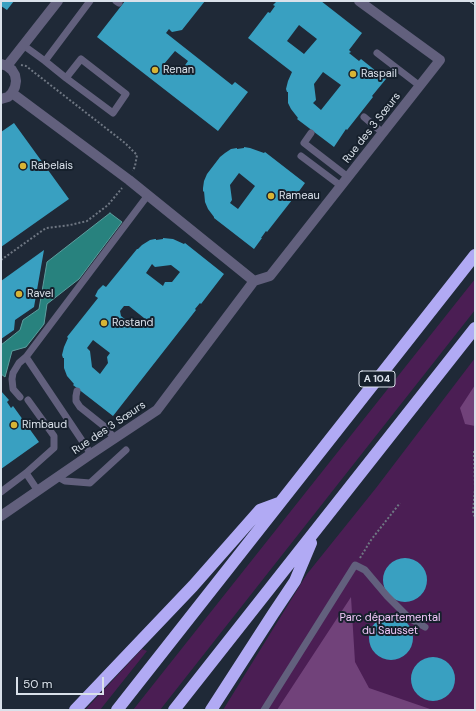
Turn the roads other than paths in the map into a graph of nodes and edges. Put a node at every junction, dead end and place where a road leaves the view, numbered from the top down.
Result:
1 (58, 1) edge
2 (90, 1) edge
3 (359, 1) edge
4 (23, 45) junction
5 (377, 53) dead end
6 (45, 61) junction
7 (6, 63) edge
8 (66, 78) junction
9 (420, 86) junction
10 (12, 93) junction
11 (1, 100) edge
12 (364, 117) dead end
13 (311, 133) dead end
14 (383, 133) junction
15 (301, 156) dead end
16 (348, 177) junction
17 (341, 186) junction
18 (148, 195) junction
19 (475, 254) edge
20 (254, 281) junction
21 (475, 328) edge
22 (26, 357) junction
23 (77, 391) dead end
24 (20, 397) dead end
25 (28, 400) dead end
26 (114, 439) junction
27 (126, 450) dead end
28 (92, 454) junction
29 (26, 473) junction
30 (58, 477) junction
31 (38, 491) junction
32 (1, 492) edge
33 (280, 503) junction
34 (1, 516) edge
35 (318, 527) junction
36 (425, 627) dead end
37 (75, 710) edge
38 (117, 710) edge
39 (174, 710) edge
40 (211, 710) edge
41 (264, 710) edge

1 - 4 street
2 - 6 lane
3 - 9 street, Rue des 3 Sœurs
4 - 6 lane
4 - 7 street
5 - 9 lane
6 - 8 lane
7 - 10 street
8 - 8 lane
9 - 14 street, Rue des 3 Sœurs
10 - 11 street
10 - 18 street
12 - 14 lane
13 - 16 lane
14 - 16 street, Rue des 3 Sœurs
15 - 17 lane
16 - 17 street, Rue des 3 Sœurs
17 - 20 street, Rue des 3 Sœurs
18 - 20 street
18 - 22 lane
19 - 33 highway, A 104
20 - 26 street, Rue des 3 Sœurs
21 - 35 highway
22 - 24 lane
22 - 28 lane
23 - 26 lane
25 - 29 lane
26 - 28 street, Rue des 3 Sœurs
27 - 30 lane
28 - 30 street, Rue des 3 Sœurs
29 - 31 lane
29 - 32 lane
30 - 31 street, Rue des 3 Sœurs
31 - 34 street, Rue des 3 Sœurs
33 - 37 highway
33 - 38 highway, A 104
35 - 39 highway
35 - 40 highway
36 - 41 lane

